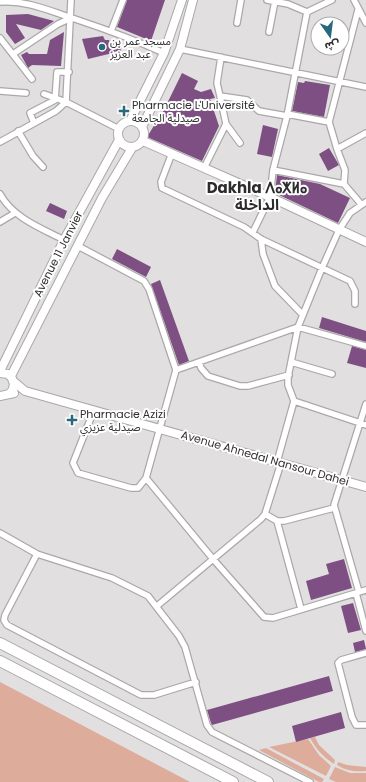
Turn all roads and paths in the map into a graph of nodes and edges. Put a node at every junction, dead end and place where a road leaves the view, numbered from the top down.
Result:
1 (71, 0) edge
2 (123, 0) edge
3 (182, 0) edge
4 (193, 0) edge
5 (241, 0) edge
6 (268, 0) edge
7 (332, 0) edge
8 (354, 0) edge
9 (275, 1) junction
10 (0, 2) edge
11 (38, 3) edge
12 (358, 10) junction
13 (307, 12) junction
14 (71, 18) junction
15 (237, 23) dead end
16 (366, 23) edge
17 (111, 31) junction
18 (269, 32) dead end
19 (0, 38) edge
20 (180, 49) junction
21 (164, 53) junction
22 (13, 54) junction
23 (221, 57) junction
24 (69, 72) junction
25 (296, 73) junction
26 (32, 79) dead end
27 (338, 81) junction
28 (366, 87) edge
29 (0, 91) edge
30 (26, 93) dead end
31 (44, 94) dead end
32 (220, 96) junction
33 (55, 100) junction
34 (66, 102) junction
35 (287, 115) junction
36 (130, 121) junction
37 (329, 122) junction
38 (34, 123) junction
39 (226, 124) junction
40 (142, 127) junction
41 (119, 129) junction
42 (18, 132) junction
43 (366, 133) edge
44 (119, 140) junction
45 (143, 141) junction
46 (0, 142) edge
47 (240, 143) dead end
48 (132, 148) junction
49 (337, 149) junction
50 (172, 153) junction
51 (43, 167) dead end
52 (204, 168) junction
53 (273, 170) junction
54 (344, 184) junction
55 (0, 194) edge
56 (270, 197) junction
57 (364, 203) edge
58 (15, 213) junction
59 (0, 222) edge
60 (339, 230) junction
61 (253, 232) junction
62 (261, 239) junction
63 (64, 240) junction
64 (366, 242) edge
65 (78, 246) junction
66 (322, 268) junction
67 (355, 304) dead end
68 (303, 315) junction
69 (298, 327) junction
70 (366, 346) edge
71 (199, 362) junction
72 (292, 362) junction
73 (176, 370) junction
74 (0, 372) edge
75 (332, 374) dead end
76 (289, 375) junction
77 (12, 379) junction
78 (25, 391) junction
79 (3, 396) edge
80 (294, 401) junction
81 (366, 404) edge
82 (94, 410) junction
83 (363, 424) edge
84 (160, 428) junction
85 (279, 462) junction
86 (146, 478) junction
87 (343, 480) junction
88 (366, 487) edge
89 (334, 508) junction
90 (265, 514) junction
91 (277, 521) junction
92 (0, 533) edge
93 (37, 554) junction
94 (213, 559) junction
95 (366, 590) edge
96 (357, 593) junction
97 (157, 606) junction
98 (300, 608) junction
99 (366, 631) edge
100 (0, 643) edge
101 (366, 653) edge
102 (0, 661) edge
103 (196, 682) junction
104 (366, 725) edge
105 (233, 782) edge
106 (268, 782) edge
107 (310, 782) edge

1 - 14 street
2 - 17 street
3 - 21 street
4 - 20 street
5 - 15 street
6 - 9 street
7 - 13 street
8 - 12 street
9 - 13 street
9 - 18 street
10 - 11 street
11 - 14 street
12 - 16 street
12 - 27 street
13 - 25 street
14 - 17 street
14 - 22 street
14 - 24 street
17 - 21 street
19 - 22 street
20 - 23 street
20 - 40 street
21 - 36 street
22 - 26 street
23 - 25 street
23 - 32 street
24 - 33 street
24 - 34 street
25 - 27 street
25 - 35 street
27 - 28 street
27 - 37 street
29 - 30 street
31 - 33 street
32 - 35 street
32 - 39 street
33 - 34 street
33 - 38 street
34 - 38 street
34 - 41 street
35 - 37 street
35 - 53 street
36 - 40 street
36 - 41 street
37 - 49 street
38 - 42 street
39 - 47 street
39 - 52 street
40 - 45 street
41 - 44 street
42 - 46 street
42 - 51 street
43 - 49 street
44 - 48 street
44 - 63 street, Avenue 11 Janvier
45 - 48 street
45 - 50 street
48 - 65 street, Avenue 11 Janvier
49 - 54 street
50 - 52 street
50 - 61 street
52 - 56 street
53 - 54 street
53 - 56 street
54 - 57 street
55 - 58 street
56 - 60 street
56 - 61 street
57 - 60 street
58 - 59 street
58 - 63 street
60 - 64 street
60 - 66 street
61 - 62 street
62 - 66 street
62 - 68 street
63 - 74 street, Avenue 11 Janvier
65 - 73 street
65 - 77 street, Avenue 11 Janvier
66 - 67 street
66 - 68 street
68 - 69 street
69 - 70 street
69 - 71 street
69 - 72 street
71 - 73 street
71 - 76 street
72 - 75 street
72 - 76 street
73 - 84 street
74 - 77 street
76 - 80 street
77 - 78 street, Avenue Ahnedal Nansour Dahei
77 - 79 street, Avenue 11 Janvier
78 - 79 street, Avenue Ahnedal Nansour Dahei
78 - 82 street, Avenue Ahnedal Nansour Dahei
80 - 83 street
80 - 85 street
81 - 83 street
82 - 84 street, Avenue Ahnedal Nansour Dahei
82 - 86 street
83 - 87 street
84 - 85 street, Avenue Ahnedal Nansour Dahei
84 - 86 street
85 - 87 street, Avenue Ahnedal Nansour Dahei
85 - 90 street
86 - 94 street
87 - 88 street, Avenue Ahnedal Nansour Dahei
87 - 89 street
89 - 91 street
89 - 96 street
90 - 91 street
90 - 94 street
91 - 98 street
92 - 93 street
93 - 97 street
93 - 103 street
94 - 97 street
94 - 98 street
95 - 96 street
96 - 98 street
96 - 99 street
97 - 103 street
100 - 106 highway
101 - 104 street
102 - 105 highway
103 - 107 street

